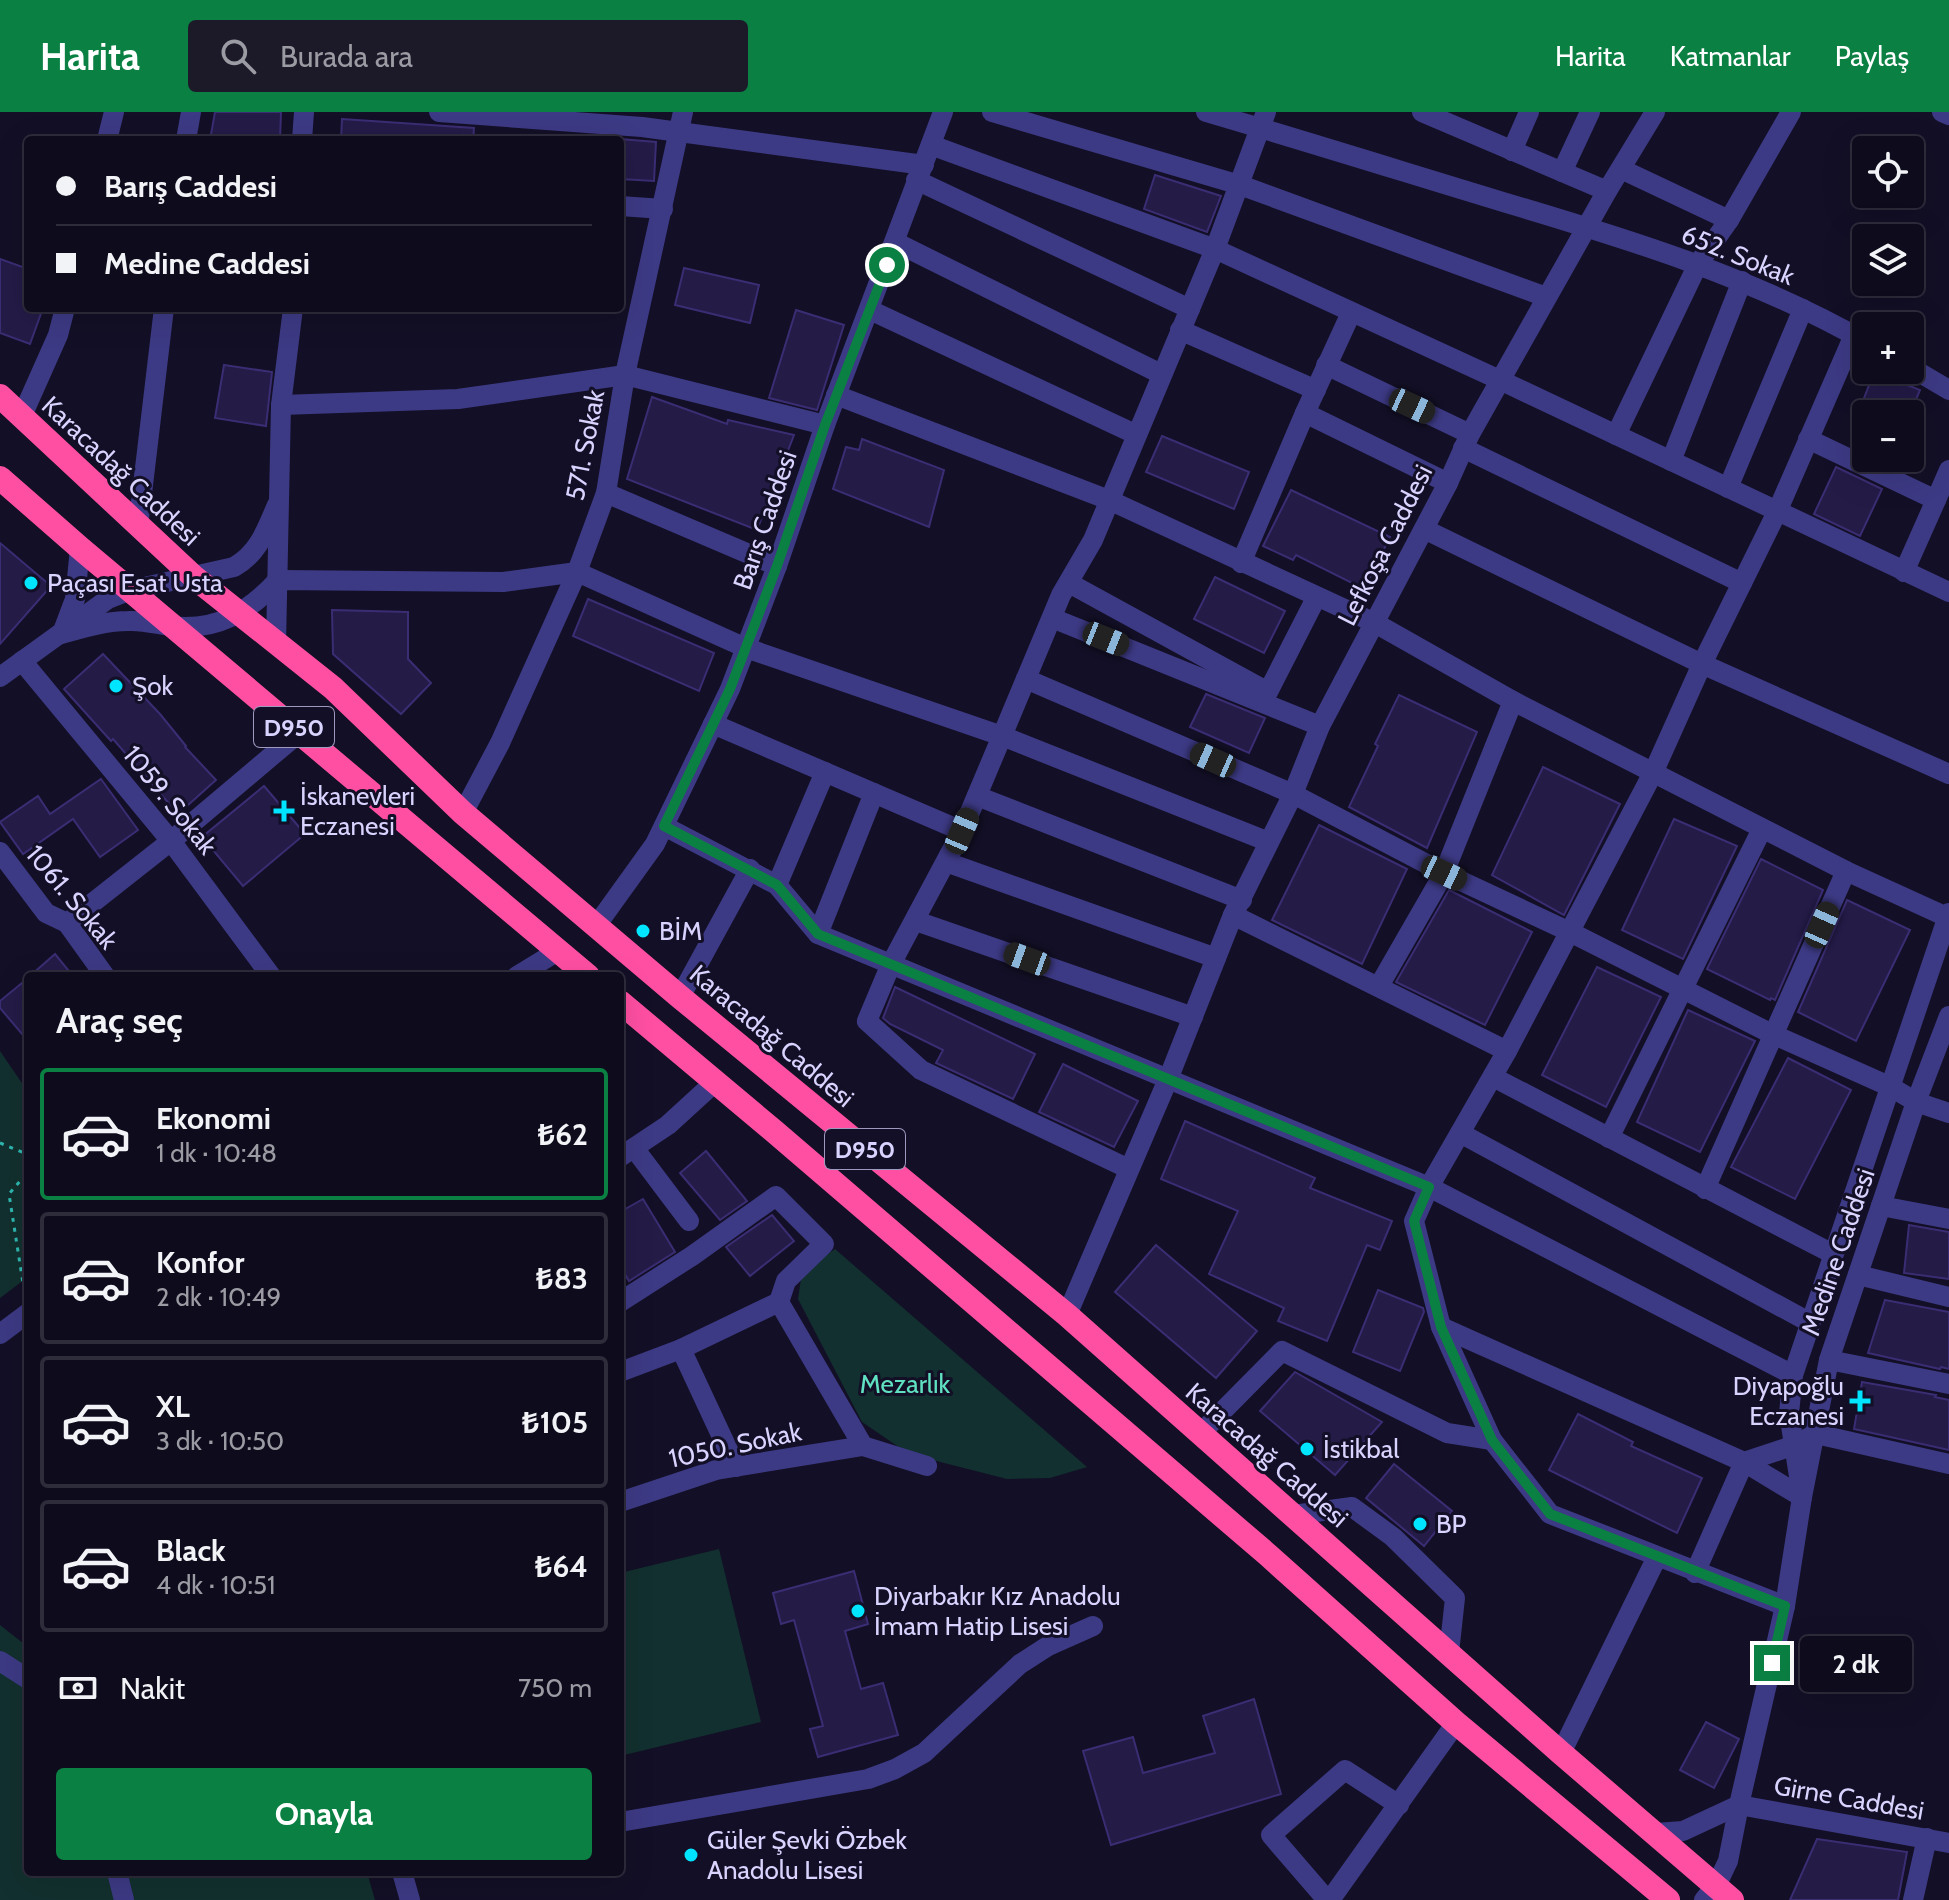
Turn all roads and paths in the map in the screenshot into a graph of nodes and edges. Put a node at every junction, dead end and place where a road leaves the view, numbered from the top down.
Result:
1 (114, 112) edge
2 (191, 112) edge
3 (304, 112) edge
4 (439, 112) edge
5 (943, 112) edge
6 (992, 112) edge
7 (1206, 112) edge
8 (1422, 112) edge
9 (1529, 112) edge
10 (1590, 112) edge
11 (1655, 112) edge
12 (1791, 112) edge
13 (1942, 112) edge
14 (1949, 115) edge
15 (1446, 117) edge
16 (1264, 120) edge
17 (681, 121) edge
18 (108, 136) edge
19 (187, 136) edge
20 (302, 136) edge
21 (1512, 151) junction
22 (924, 163) junction
23 (1621, 169) junction
24 (1562, 172) junction
25 (1240, 185) junction
26 (1607, 191) junction
27 (624, 206) edge
28 (663, 209) junction
29 (1729, 220) junction
30 (1586, 227) junction
31 (895, 242) junction
32 (1215, 249) junction
33 (1698, 264) junction
34 (1742, 281) junction
35 (1546, 297) junction
36 (1190, 309) junction
37 (1803, 309) junction
38 (870, 310) junction
39 (64, 312) edge
40 (164, 312) edge
41 (293, 312) edge
42 (1351, 313) junction
43 (1180, 330) junction
44 (1852, 335) edge
45 (1852, 354) edge
46 (1326, 365) junction
47 (1161, 374) junction
48 (625, 375) junction
49 (1924, 375) edge
50 (1502, 381) junction
51 (1316, 390) junction
52 (1949, 390) edge
53 (836, 395) junction
54 (0, 396) edge
55 (281, 405) junction
56 (1305, 413) junction
57 (22, 416) junction
58 (825, 425) junction
59 (1135, 434) junction
60 (1616, 435) junction
61 (1808, 439) junction
62 (1467, 441) junction
63 (1671, 461) junction
64 (1949, 470) edge
65 (0, 478) edge
66 (1448, 483) junction
67 (1728, 488) junction
68 (606, 493) junction
69 (1109, 500) junction
70 (1936, 500) junction
71 (277, 505) junction
72 (1777, 512) junction
73 (138, 527) junction
74 (1424, 529) junction
75 (80, 548) junction
76 (1241, 563) junction
77 (777, 566) junction
78 (577, 572) junction
79 (1904, 572) junction
80 (195, 578) junction
81 (278, 580) junction
82 (1069, 583) junction
83 (1742, 583) junction
84 (131, 590) junction
85 (1949, 592) edge
86 (1316, 598) junction
87 (239, 613) junction
88 (1052, 618) junction
89 (1375, 623) junction
90 (173, 627) junction
91 (61, 634) junction
92 (276, 644) junction
93 (746, 648) junction
94 (22, 661) junction
95 (1702, 664) junction
96 (0, 677) edge
97 (1026, 679) junction
98 (1513, 701) junction
99 (713, 724) junction
100 (1320, 726) junction
101 (300, 732) junction
102 (1002, 736) junction
103 (1654, 771) junction
104 (825, 772) junction
105 (1949, 774) edge
106 (874, 793) junction
107 (1293, 794) junction
108 (977, 796) junction
109 (463, 813) junction
110 (664, 826) junction
111 (1762, 829) junction
112 (962, 831) junction
113 (171, 841) junction
114 (1269, 842) junction
115 (0, 852) edge
116 (946, 862) junction
117 (750, 869) junction
118 (1846, 871) junction
119 (1444, 873) junction
120 (777, 885) junction
121 (1238, 908) junction
122 (1948, 916) edge
123 (916, 921) junction
124 (67, 923) junction
125 (596, 926) junction
126 (1570, 932) junction
127 (818, 934) junction
128 (558, 951) junction
129 (1216, 958) junction
130 (891, 964) junction
131 (102, 972) edge
132 (268, 972) edge
133 (524, 972) edge
134 (583, 972) edge
135 (1379, 986) junction
136 (1683, 989) junction
137 (680, 997) junction
138 (624, 1005) edge
139 (1949, 1016) edge
140 (1193, 1017) junction
141 (1772, 1034) junction
142 (1507, 1051) junction
143 (1169, 1077) junction
144 (1493, 1077) junction
145 (715, 1082) junction
146 (1891, 1087) junction
147 (1916, 1102) junction
148 (1949, 1113) edge
149 (1460, 1133) junction
150 (1609, 1138) junction
151 (0, 1143) edge
152 (627, 1152) edge
153 (24, 1153) edge
154 (1129, 1169) junction
155 (24, 1176) edge
156 (1429, 1187) junction
157 (1705, 1189) junction
158 (0, 1192) edge
159 (9, 1194) junction
160 (1881, 1206) junction
161 (1949, 1219) edge
162 (689, 1221) dead end
163 (1833, 1254) junction
164 (1858, 1275) junction
165 (24, 1286) edge
166 (1949, 1297) edge
167 (624, 1299) edge
168 (779, 1302) junction
169 (24, 1308) edge
170 (1067, 1315) junction
171 (1809, 1322) junction
172 (1441, 1327) junction
173 (1, 1330) edge
174 (681, 1349) junction
175 (1829, 1360) junction
176 (624, 1370) edge
177 (1793, 1375) junction
178 (1949, 1384) edge
179 (1200, 1434) junction
180 (1816, 1434) junction
181 (1492, 1440) junction
182 (863, 1446) junction
183 (1792, 1446) junction
184 (1744, 1462) junction
185 (1949, 1464) edge
186 (927, 1466) dead end
187 (736, 1467) junction
188 (1802, 1497) junction
189 (624, 1501) edge
190 (1293, 1515) junction
191 (1657, 1557) junction
192 (1695, 1573) junction
193 (1785, 1606) junction
194 (1093, 1626) dead end
195 (1449, 1653) junction
196 (0, 1661) edge
197 (24, 1676) edge
198 (1456, 1723) junction
199 (1561, 1753) junction
200 (1399, 1805) junction
201 (1739, 1805) junction
202 (624, 1821) edge
203 (1656, 1833) junction
204 (1927, 1838) junction
205 (1949, 1843) edge
206 (118, 1876) edge
207 (403, 1876) edge
208 (1718, 1895) edge
209 (124, 1900) edge
210 (410, 1900) edge
211 (1329, 1900) edge
212 (1668, 1900) edge
213 (1913, 1900) edge

1 - 18 street
2 - 19 street
3 - 20 street
4 - 17 street
5 - 22 street, Barış Caddesi
6 - 25 street
7 - 16 street, 652. Sokak
8 - 15 street
9 - 21 street
10 - 24 street
11 - 23 street, Lefkoşa Caddesi
12 - 29 street
13 - 14 street
15 - 21 street
16 - 25 street
16 - 30 street, 652. Sokak
17 - 22 street
17 - 28 street, 571. Sokak
21 - 24 street
22 - 31 street, Barış Caddesi
22 - 32 street
22 - 36 street
23 - 26 street, Lefkoşa Caddesi
23 - 29 street
24 - 26 street
25 - 32 street
25 - 35 street
26 - 30 street, Lefkoşa Caddesi
27 - 28 street
28 - 48 street, 571. Sokak
29 - 33 street
30 - 33 street, 652. Sokak
30 - 35 street, Lefkoşa Caddesi
31 - 38 street, Barış Caddesi
31 - 47 street
32 - 36 street
32 - 42 street
33 - 34 street, 652. Sokak
33 - 60 street
34 - 37 street, 652. Sokak
34 - 63 street
35 - 50 street, Lefkoşa Caddesi
36 - 43 street
37 - 44 street, 652. Sokak
37 - 67 street
38 - 53 street, Barış Caddesi
38 - 59 street
39 - 57 street
40 - 73 street
41 - 55 street
42 - 46 street
42 - 50 street
43 - 47 street
43 - 51 street
45 - 61 street
46 - 51 street
46 - 62 street
47 - 59 street
48 - 55 street
48 - 58 street
48 - 68 street, 571. Sokak
49 - 52 street
50 - 60 street
50 - 62 street, Lefkoşa Caddesi
51 - 56 street
53 - 58 street, Barış Caddesi
53 - 69 street
54 - 57 highway, Karacadağ Caddesi / D950
55 - 71 street
56 - 66 street
56 - 76 street
57 - 73 highway, Karacadağ Caddesi / D950
58 - 77 street, Barış Caddesi
59 - 69 street
60 - 63 street
61 - 70 street
61 - 72 street
62 - 66 street, Lefkoşa Caddesi
62 - 83 street
63 - 67 street
64 - 70 street
65 - 75 highway, D950
66 - 74 street, Lefkoşa Caddesi
67 - 72 street
68 - 77 street
68 - 78 street, 571. Sokak
69 - 76 street
69 - 82 street
70 - 79 street
71 - 80 street
71 - 81 street
72 - 79 street
72 - 83 street
73 - 80 highway, Karacadağ Caddesi / D950
74 - 89 street, Lefkoşa Caddesi
74 - 95 street
75 - 84 highway, D950
75 - 91 street
76 - 86 street
77 - 93 street, Barış Caddesi
78 - 81 street
78 - 93 street
78 - 109 street, 571. Sokak
79 - 85 street
80 - 84 street
80 - 87 highway, Karacadağ Caddesi / D950
81 - 87 street
81 - 92 street
82 - 86 street
82 - 88 street
83 - 95 street
84 - 90 highway, D950
84 - 91 street
86 - 89 street
87 - 90 street
87 - 92 highway, Karacadağ Caddesi / D950
88 - 97 street
88 - 100 street
89 - 98 street
89 - 100 street, Lefkoşa Caddesi
90 - 91 street
90 - 101 highway, D950
91 - 94 street
92 - 109 highway, Karacadağ Caddesi / D950
93 - 99 street, Barış Caddesi
93 - 102 street
94 - 96 street
94 - 113 street, 1059. Sokak
95 - 103 street
95 - 105 street
97 - 102 street
97 - 107 street
98 - 103 street
98 - 119 street
99 - 104 street
99 - 110 street, Barış Caddesi
100 - 107 street, Lefkoşa Caddesi
101 - 113 street
101 - 128 highway, D950
102 - 108 street
102 - 114 street
103 - 111 street
103 - 126 street
104 - 106 street
104 - 120 street
106 - 112 street
106 - 127 street
107 - 114 street, Lefkoşa Caddesi
107 - 119 street
108 - 112 street
108 - 121 street
109 - 125 highway, Karacadağ Caddesi / D950
110 - 117 street
110 - 125 street, Barış Caddesi
111 - 118 street
111 - 136 street
112 - 116 street
113 - 124 street
113 - 132 street, 1059. Sokak
114 - 121 street, Lefkoşa Caddesi
115 - 124 street, 1061. Sokak
116 - 123 street
116 - 129 street
117 - 120 street
117 - 137 street
118 - 122 street
118 - 141 street
119 - 126 street
119 - 135 street
120 - 127 street
121 - 129 street, Lefkoşa Caddesi
121 - 135 street
122 - 146 street
123 - 130 street
123 - 140 street
124 - 131 street, 1061. Sokak
125 - 137 highway, Karacadağ Caddesi / D950
126 - 136 street
126 - 142 street
127 - 130 street
128 - 133 street
128 - 134 highway, D950
129 - 140 street, Lefkoşa Caddesi
130 - 143 street
130 - 154 street
135 - 142 street
136 - 141 street
136 - 150 street
137 - 170 highway, Karacadağ Caddesi / D950
138 - 145 highway, D950
139 - 147 street, Medine Caddesi
140 - 143 street, Lefkoşa Caddesi
141 - 146 street
141 - 157 street
142 - 144 street
143 - 154 street, Lefkoşa Caddesi
143 - 156 street
144 - 149 street
144 - 150 street
145 - 152 street
145 - 198 highway, D950
146 - 147 street
146 - 163 street
147 - 148 street
147 - 160 street, Medine Caddesi
149 - 156 street
149 - 171 street
150 - 157 street
151 - 153 path
152 - 162 street
154 - 170 street, Lefkoşa Caddesi
155 - 159 path
156 - 172 street
156 - 177 street
157 - 163 street
158 - 159 path
159 - 165 path
160 - 161 street
160 - 164 street, Medine Caddesi
163 - 171 street
164 - 166 street
164 - 175 street, Medine Caddesi
167 - 168 street
168 - 174 street
168 - 182 street
169 - 173 street
170 - 179 highway, Karacadağ Caddesi / D950
171 - 177 street
172 - 181 street
172 - 184 street
174 - 176 street
174 - 187 street
175 - 178 street
175 - 180 street, Medine Caddesi
177 - 183 street
179 - 181 street
179 - 190 highway, Karacadağ Caddesi / D950
180 - 183 street
180 - 185 street
180 - 188 street, Medine Caddesi
181 - 191 street
182 - 186 street
182 - 187 street, 1050. Sokak
183 - 184 street
183 - 188 street
184 - 188 street
184 - 192 street
187 - 189 street, 1050. Sokak
188 - 193 street, Medine Caddesi
190 - 195 highway, Karacadağ Caddesi / D950
190 - 195 street
191 - 192 street
191 - 199 street
192 - 193 street
193 - 201 street, Medine Caddesi
194 - 202 street
195 - 199 highway, Karacadağ Caddesi / D950
196 - 197 street
198 - 200 street
198 - 212 highway, D950
199 - 203 highway, Karacadağ Caddesi / D950
200 - 211 street
200 - 211 street
201 - 203 street
201 - 204 street, Girne Caddesi
201 - 208 street, Medine Caddesi
203 - 208 highway, Karacadağ Caddesi / D950
204 - 205 street, Girne Caddesi
204 - 213 street
206 - 209 street
207 - 210 street

